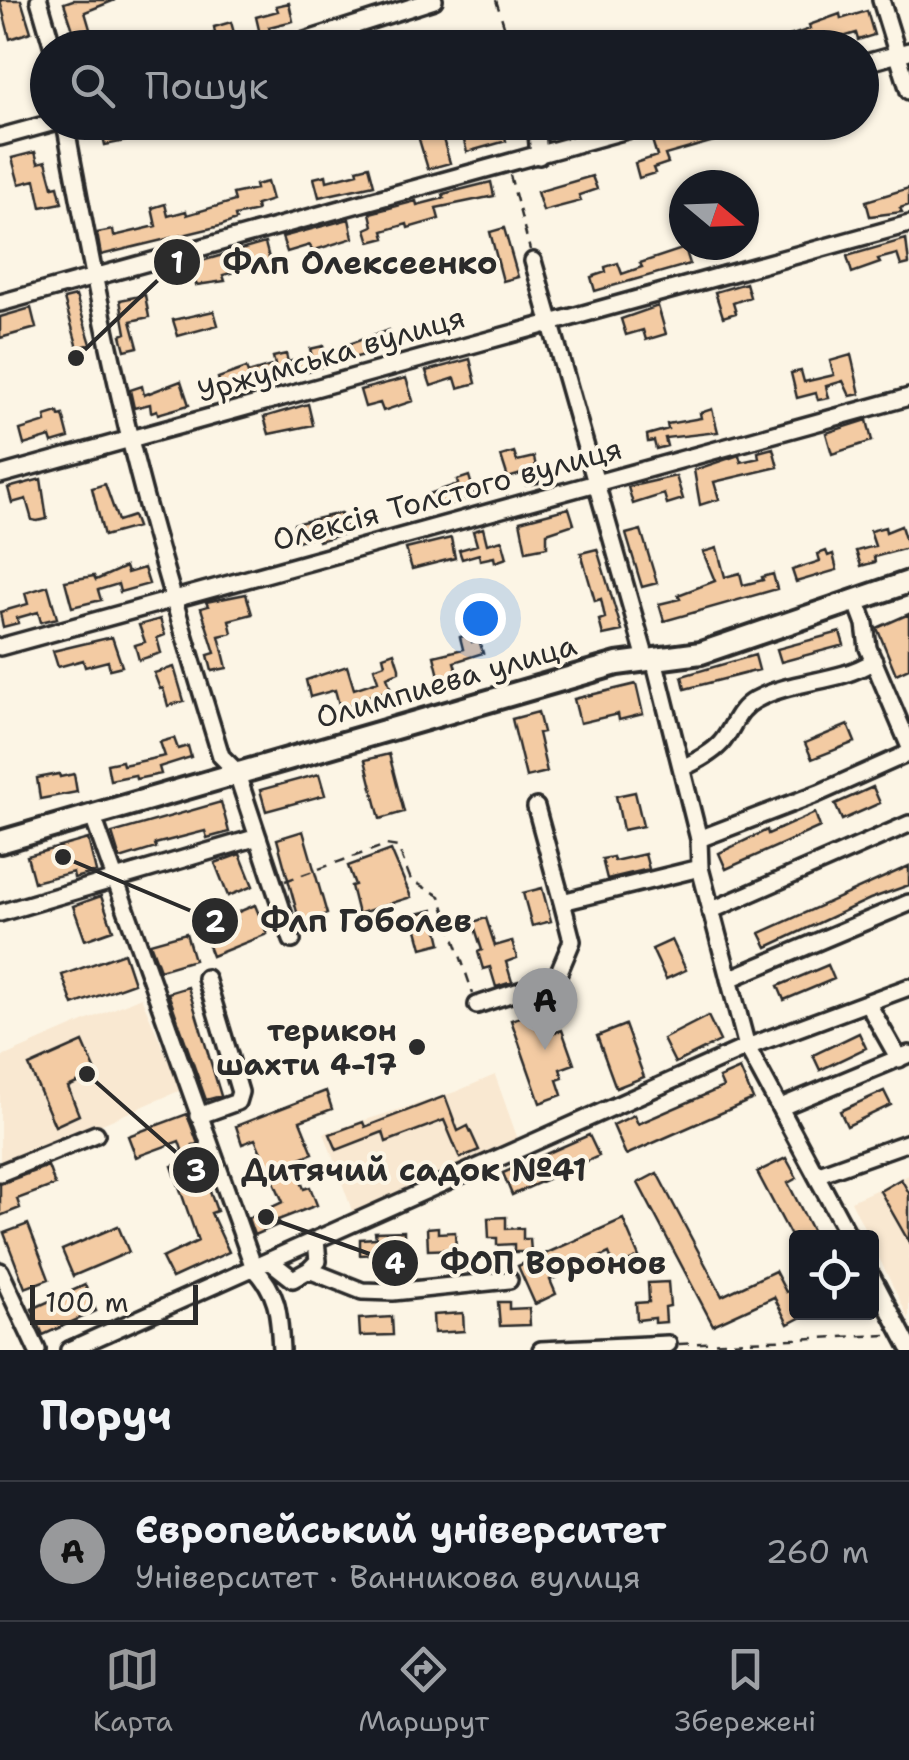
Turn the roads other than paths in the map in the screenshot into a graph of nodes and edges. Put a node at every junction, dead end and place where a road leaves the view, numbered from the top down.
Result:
1 (38, 0) edge
2 (434, 0) edge
3 (882, 0) edge
4 (47, 30) edge
5 (340, 30) edge
6 (904, 52) edge
7 (879, 59) edge
8 (909, 91) edge
9 (30, 129) edge
10 (0, 137) edge
11 (68, 140) edge
12 (538, 140) edge
13 (594, 140) edge
14 (539, 156) junction
15 (909, 224) edge
16 (533, 261) road end
17 (93, 278) junction
18 (0, 303) edge
19 (550, 321) junction
20 (909, 397) edge
21 (130, 438) junction
22 (0, 476) edge
23 (595, 482) junction
24 (909, 582) edge
25 (173, 598) junction
26 (856, 600) junction
27 (0, 646) edge
28 (650, 659) junction
29 (874, 661) junction
30 (909, 744) edge
31 (909, 753) edge
32 (682, 768) junction
33 (236, 772) junction
34 (536, 807) dead end
35 (92, 814) junction
36 (909, 824) edge
37 (258, 837) junction
38 (700, 839) junction
39 (0, 842) edge
40 (700, 868) junction
41 (115, 880) junction
42 (562, 902) junction
43 (909, 903) edge
44 (710, 911) junction
45 (0, 913) edge
46 (292, 940) dead end
47 (206, 978) dead end
48 (729, 979) junction
49 (909, 987) edge
50 (868, 1004) junction
51 (477, 1005) road end
52 (747, 1047) junction
53 (904, 1057) edge
54 (780, 1107) junction
55 (198, 1116) junction
56 (96, 1134) dead end
57 (909, 1142) edge
58 (0, 1172) edge
59 (816, 1174) junction
60 (846, 1230) edge
61 (316, 1240) junction
62 (270, 1260) junction
63 (254, 1268) junction
64 (0, 1270) edge
65 (310, 1270) junction
66 (509, 1280) dead end
67 (879, 1289) edge
68 (906, 1341) edge
69 (668, 1344) road end
70 (37, 1350) edge
71 (69, 1350) edge
72 (281, 1350) edge
73 (541, 1350) edge

1 - 4 street
2 - 5 street
3 - 6 street
6 - 7 street
6 - 8 street
9 - 10 street
11 - 17 street
12 - 14 street
13 - 14 street
14 - 17 street
15 - 19 street, Уржумська вулиця
16 - 19 street
17 - 18 street
17 - 21 street
19 - 21 street, Уржумська вулиця
19 - 23 street
20 - 23 street, Олексія Толстого вулиця
21 - 22 street, Уржумська вулиця
21 - 25 street
23 - 25 street, Олексія Толстого вулиця
23 - 28 street
24 - 26 main road, Олимпиева улица
25 - 27 street, Олексія Толстого вулиця
25 - 33 street
26 - 28 main road, Олимпиева улица
26 - 29 street
28 - 32 street
28 - 33 main road, Олимпиева улица
29 - 30 street
29 - 32 street
31 - 38 street
32 - 38 street
33 - 35 main road, Олимпиева улица
33 - 37 street
34 - 42 street
35 - 39 main road, Олимпиева улица
35 - 41 street
36 - 44 street
37 - 41 street
37 - 46 street
38 - 40 street
40 - 42 street
40 - 44 street
41 - 45 street
41 - 55 street
42 - 51 street
43 - 48 street
44 - 48 street
47 - 55 street
48 - 52 street
49 - 50 street
50 - 52 street
50 - 53 street
52 - 54 street
52 - 61 street
53 - 54 street
54 - 59 street
55 - 63 street
56 - 58 street
57 - 59 street
59 - 60 street
61 - 62 street
61 - 65 street
62 - 63 street
62 - 65 street
63 - 71 street
63 - 72 street
64 - 70 street
65 - 66 street
67 - 68 street
69 - 73 street

